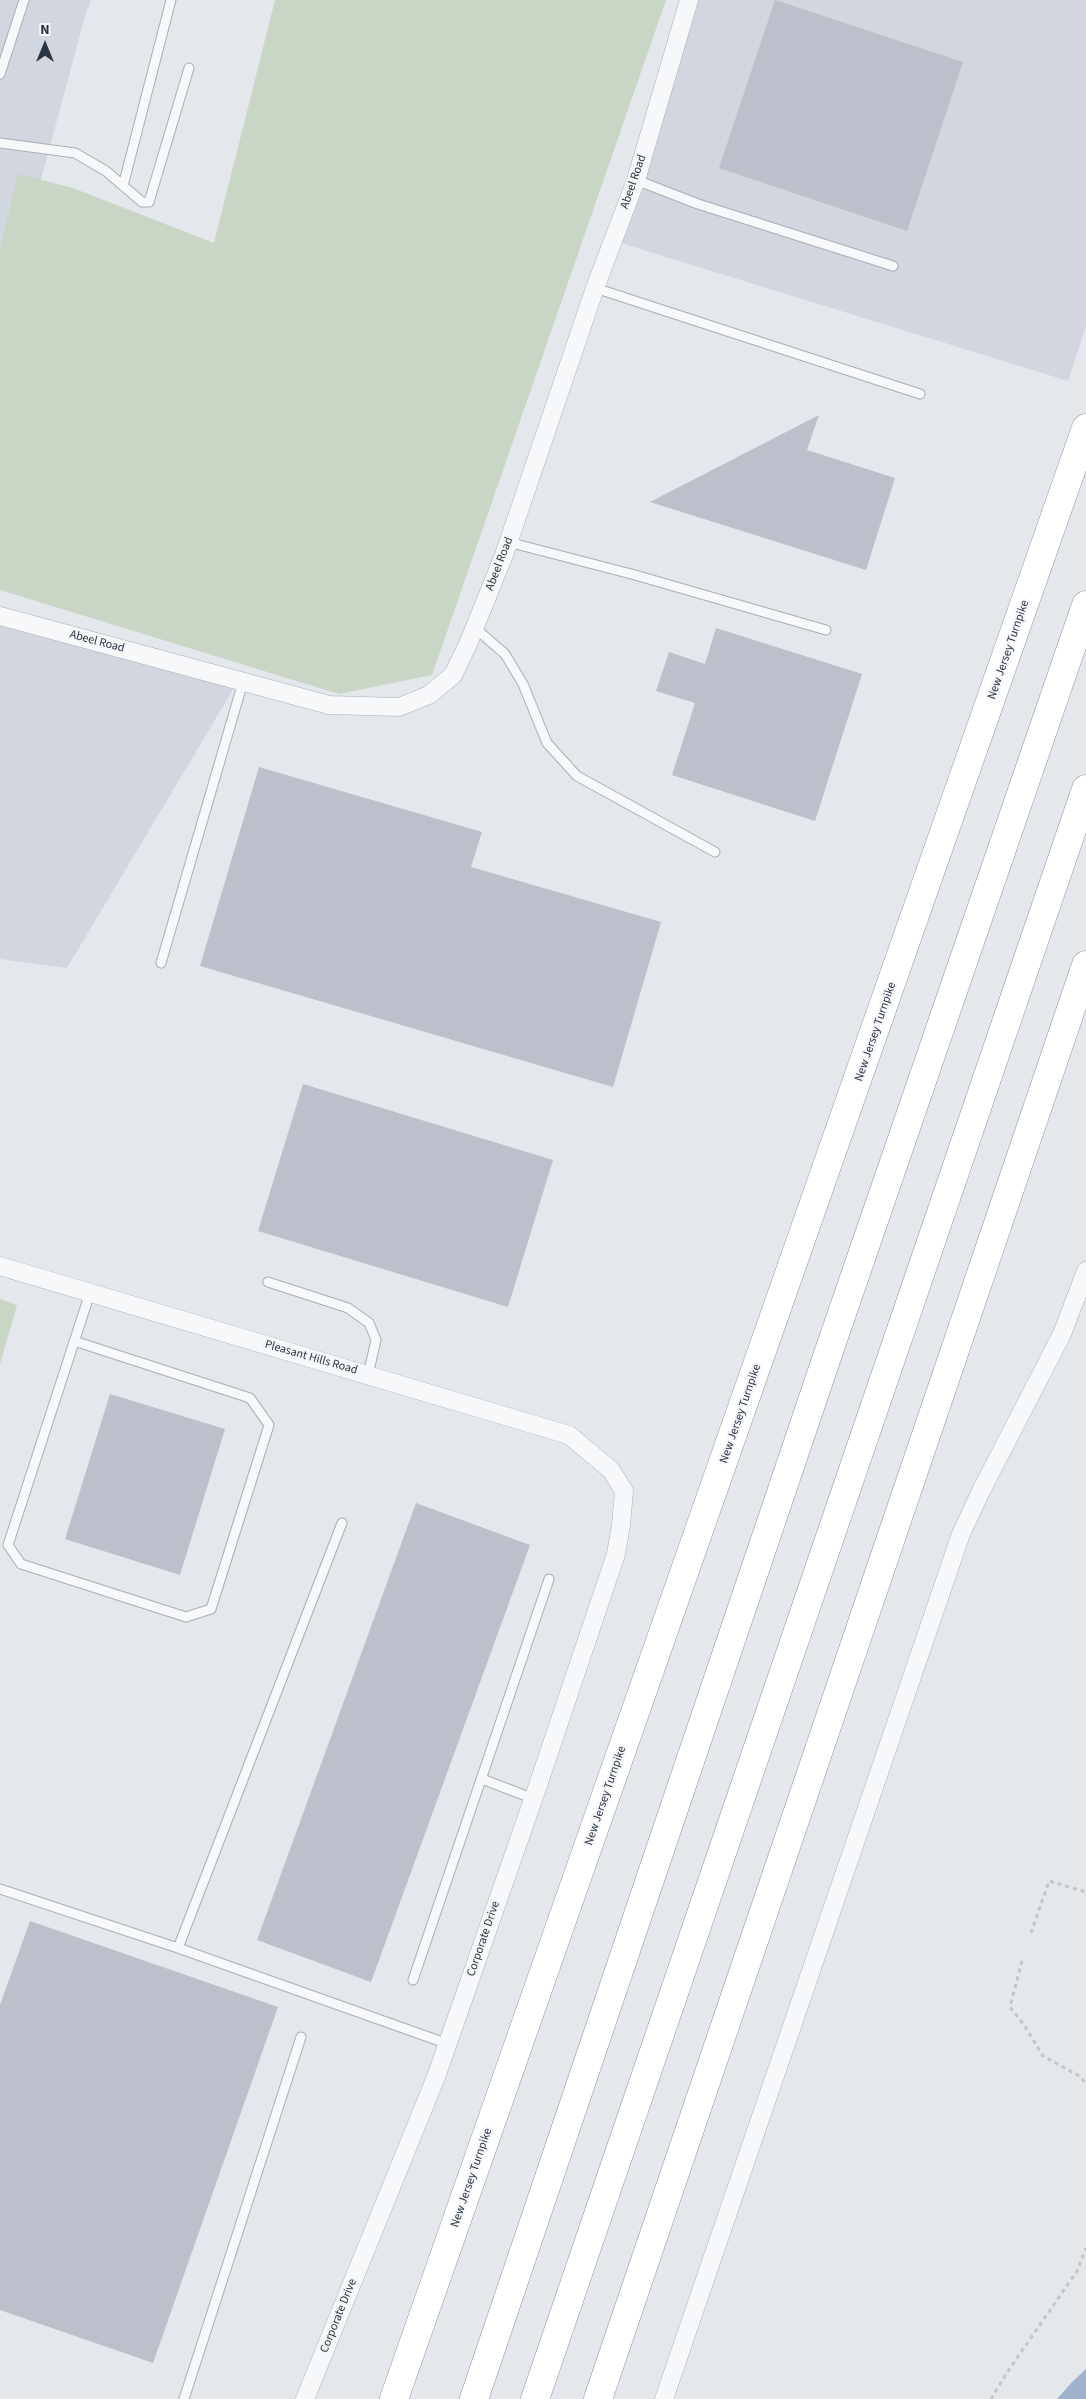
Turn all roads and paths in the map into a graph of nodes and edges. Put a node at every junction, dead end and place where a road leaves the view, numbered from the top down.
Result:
1 (24, 0) edge
2 (171, 0) edge
3 (689, 0) edge
4 (189, 68) dead end
5 (0, 74) edge
6 (0, 142) edge
7 (636, 180) junction
8 (123, 186) junction
9 (893, 266) dead end
10 (595, 288) junction
11 (920, 394) dead end
12 (1086, 428) edge
13 (508, 542) junction
14 (1086, 605) edge
15 (0, 616) edge
16 (475, 628) junction
17 (826, 630) dead end
18 (244, 682) junction
19 (1086, 788) edge
20 (714, 852) dead end
21 (161, 963) dead end
22 (1086, 965) edge
23 (0, 1266) edge
24 (1086, 1270) edge
25 (268, 1282) dead end
26 (90, 1293) junction
27 (74, 1341) junction
28 (368, 1375) junction
29 (611, 1470) joint
30 (342, 1523) dead end
31 (549, 1579) dead end
32 (482, 1779) junction
33 (534, 1799) junction
34 (0, 1889) edge
35 (1086, 1892) edge
36 (1031, 1933) dead end
37 (178, 1948) junction
38 (1022, 1961) dead end
39 (413, 1980) dead end
40 (301, 2037) dead end
41 (448, 2044) junction
42 (1086, 2084) edge
43 (1086, 2248) edge
44 (184, 2399) edge
45 (305, 2399) edge
46 (394, 2399) edge
47 (474, 2399) edge
48 (535, 2399) edge
49 (598, 2399) edge
50 (664, 2399) edge
51 (991, 2399) edge

1 - 5 lane
2 - 8 lane
3 - 7 street, Abeel Road
4 - 8 lane
6 - 8 lane
7 - 9 lane
7 - 10 street, Abeel Road
10 - 11 lane
10 - 13 street, Abeel Road
12 - 46 highway, New Jersey Turnpike
13 - 16 street, Abeel Road
13 - 17 lane
14 - 47 highway
15 - 18 street, Abeel Road
16 - 18 street, Abeel Road
16 - 20 lane
18 - 21 lane
19 - 48 highway
22 - 49 highway
23 - 26 street, Pleasant Hills Road
24 - 50 street
25 - 28 lane
26 - 27 lane
26 - 28 street, Pleasant Hills Road
27 - 27 lane
28 - 29 street, Pleasant Hills Road
29 - 33 street, Corporate Drive
30 - 37 lane
31 - 32 lane
32 - 33 lane
32 - 39 lane
33 - 41 street, Corporate Drive
34 - 37 lane
35 - 36 path
37 - 41 lane
38 - 42 path
40 - 44 lane
41 - 45 street, Corporate Drive
43 - 51 path

